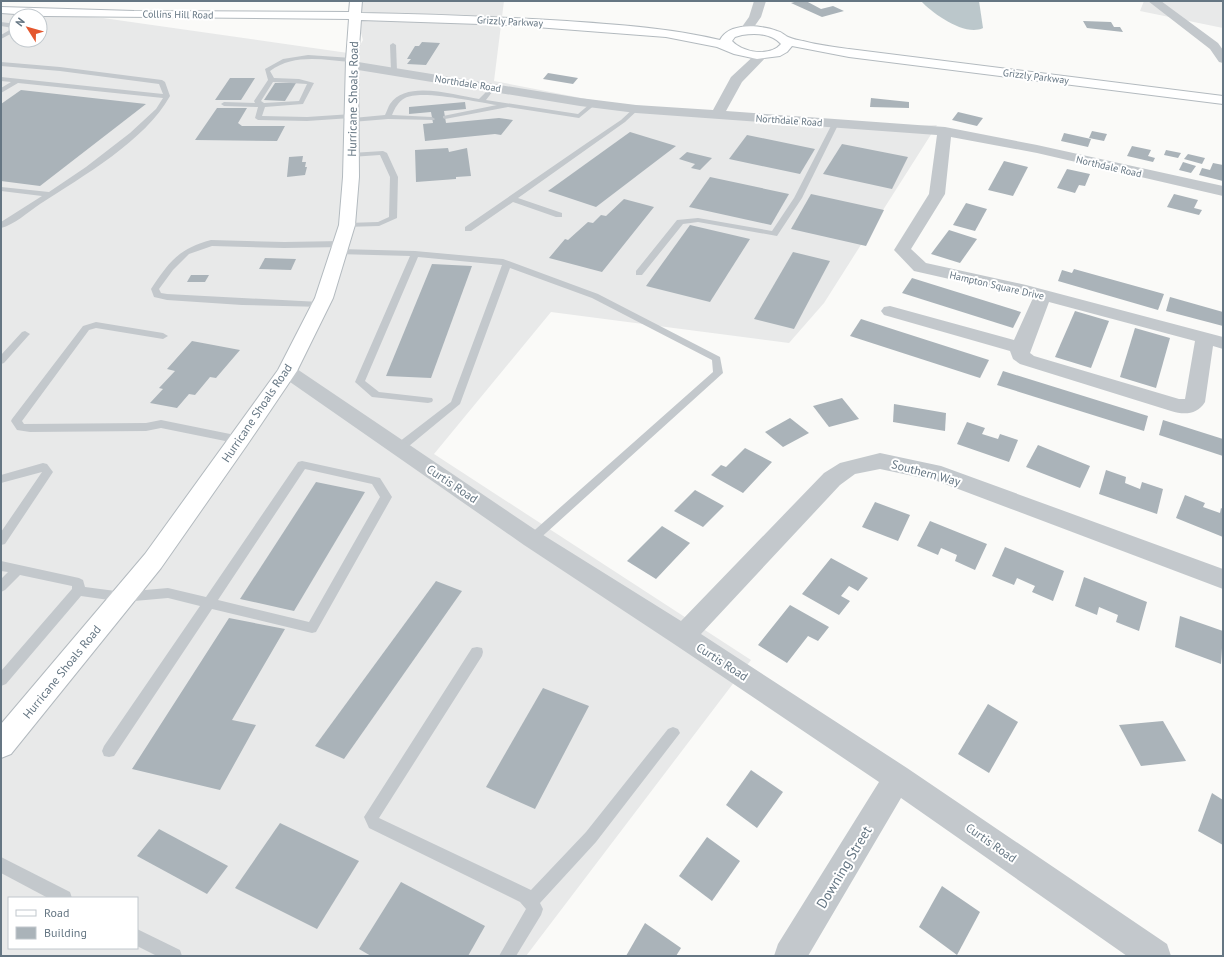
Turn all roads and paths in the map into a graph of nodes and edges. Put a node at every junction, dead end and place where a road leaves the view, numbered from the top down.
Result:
1 (356, 1) edge
2 (1154, 1) edge
3 (760, 4) edge
4 (336, 5) dead end
5 (1, 10) edge
6 (296, 15) junction
7 (355, 16) junction
8 (420, 18) junction
9 (1, 24) edge
10 (741, 32) junction
11 (666, 33) junction
12 (773, 33) junction
13 (1, 38) edge
14 (785, 40) junction
15 (354, 41) junction
16 (393, 45) dead end
17 (730, 48) junction
18 (849, 53) junction
19 (767, 54) junction
20 (1223, 59) edge
21 (352, 63) junction
22 (1, 64) edge
23 (394, 71) junction
24 (1, 79) edge
25 (17, 80) junction
26 (271, 80) junction
27 (736, 80) junction
28 (493, 87) junction
29 (1, 91) edge
30 (167, 96) junction
31 (1223, 100) edge
32 (481, 101) junction
33 (302, 103) junction
34 (224, 104) dead end
35 (593, 104) junction
36 (262, 105) junction
37 (510, 105) junction
38 (636, 109) junction
39 (717, 115) junction
40 (388, 117) junction
41 (294, 118) junction
42 (352, 118) junction
43 (445, 118) dead end
44 (432, 119) dead end
45 (835, 124) junction
46 (945, 131) junction
47 (352, 155) junction
48 (1, 189) edge
49 (1223, 191) edge
50 (50, 194) junction
51 (512, 198) junction
52 (559, 215) dead end
53 (1, 226) edge
54 (468, 229) dead end
55 (343, 240) junction
56 (415, 254) junction
57 (507, 264) junction
58 (639, 273) dead end
59 (1043, 295) junction
60 (320, 305) junction
61 (890, 311) dead end
62 (25, 334) dead end
63 (163, 336) dead end
64 (1214, 340) edge
65 (1020, 348) junction
66 (1, 360) edge
67 (287, 371) junction
68 (428, 400) dead end
69 (240, 440) junction
70 (399, 448) junction
71 (1, 479) edge
72 (532, 539) junction
73 (1, 541) edge
74 (1, 566) edge
75 (17, 570) junction
76 (1223, 579) edge
77 (1, 587) edge
78 (78, 591) junction
79 (123, 597) junction
80 (210, 603) junction
81 (683, 636) junction
82 (477, 652) dead end
83 (1, 680) edge
84 (673, 733) dead end
85 (1, 745) edge
86 (109, 751) dead end
87 (897, 778) junction
88 (1, 865) edge
89 (62, 897) edge
90 (530, 902) junction
91 (138, 938) edge
92 (174, 956) edge
93 (507, 956) edge
94 (790, 956) edge
95 (1155, 956) edge

1 - 7 street, Hurricane Shoals Road
2 - 20 street
3 - 10 street
3 - 12 street
4 - 6 street
5 - 6 street, Collins Hill Road
6 - 7 street, Collins Hill Road
7 - 8 street, Grizzly Parkway
7 - 15 street, Hurricane Shoals Road
8 - 11 street, Grizzly Parkway
8 - 15 street
9 - 13 lane
10 - 11 street, Grizzly Parkway
10 - 12 street, Grizzly Parkway
10 - 17 street
11 - 17 street, Grizzly Parkway
12 - 14 street, Grizzly Parkway
14 - 18 street, Grizzly Parkway
14 - 19 street
15 - 21 street, Hurricane Shoals Road
16 - 23 lane
17 - 19 street, Grizzly Parkway
17 - 27 street
18 - 19 street, Grizzly Parkway
18 - 31 street, Grizzly Parkway
19 - 27 street
21 - 23 street, Northdale Road
21 - 26 lane
21 - 42 street, Hurricane Shoals Road
22 - 30 lane
23 - 28 street, Northdale Road
24 - 25 lane
25 - 29 lane
25 - 30 lane
26 - 33 lane
26 - 36 lane
27 - 39 street
28 - 32 lane
28 - 35 street, Northdale Road
30 - 50 lane
32 - 37 lane
32 - 40 lane
33 - 36 lane
33 - 41 lane
34 - 36 lane
35 - 37 lane
35 - 38 street, Northdale Road
36 - 41 lane
37 - 43 lane
38 - 39 street, Northdale Road
38 - 51 lane
39 - 45 street, Northdale Road
40 - 42 lane
40 - 44 lane
41 - 42 lane
42 - 47 street, Hurricane Shoals Road
45 - 46 street, Northdale Road
45 - 58 lane
46 - 49 street, Northdale Road
46 - 59 street, Hampton Square Drive
47 - 55 street, Hurricane Shoals Road
47 - 55 lane
48 - 50 lane
50 - 53 lane
51 - 52 lane
51 - 54 lane
55 - 56 lane
55 - 60 street, Hurricane Shoals Road
55 - 60 lane
56 - 57 lane
56 - 68 lane
57 - 70 lane
57 - 72 lane
59 - 64 street, Hampton Square Drive
59 - 65 street
60 - 67 street, Hurricane Shoals Road
61 - 65 street
62 - 66 lane
63 - 69 lane
64 - 65 street
67 - 69 street, Hurricane Shoals Road
67 - 70 street, Curtis Road
69 - 79 street, Hurricane Shoals Road
70 - 72 street, Curtis Road
71 - 73 lane
72 - 81 street, Curtis Road
74 - 75 lane
75 - 77 lane
75 - 78 lane
76 - 81 street, Southern Way
78 - 79 lane
78 - 83 lane
79 - 80 lane
79 - 85 street, Hurricane Shoals Road
80 - 80 lane
80 - 86 lane
81 - 87 street, Curtis Road
82 - 90 lane
84 - 90 lane
87 - 94 street, Downing Street
87 - 95 street, Curtis Road
88 - 89 lane
90 - 93 lane
91 - 92 lane

